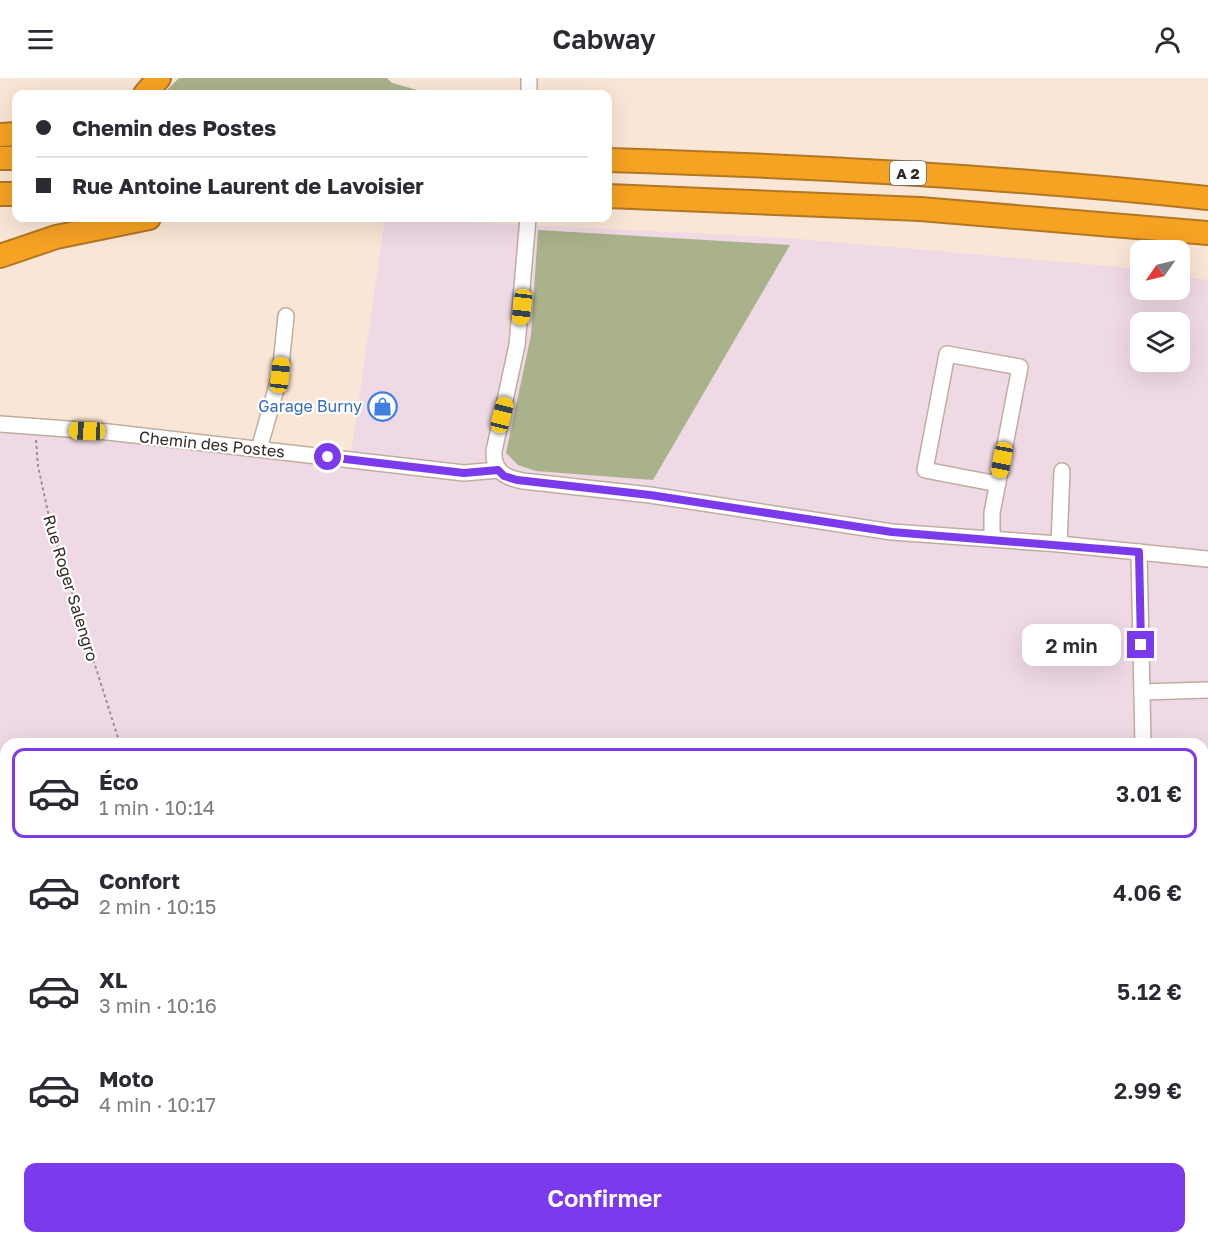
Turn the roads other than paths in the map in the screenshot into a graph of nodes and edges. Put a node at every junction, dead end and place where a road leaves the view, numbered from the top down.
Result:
1 (159, 78) edge
2 (148, 90) edge
3 (612, 160) edge
4 (612, 196) edge
5 (1208, 198) edge
6 (129, 222) edge
7 (528, 222) edge
8 (1208, 233) edge
9 (0, 256) edge
10 (286, 316) dead end
11 (0, 424) edge
12 (259, 449) junction
13 (498, 470) junction
14 (1062, 471) dead end
15 (998, 484) junction
16 (992, 539) junction
17 (1059, 544) junction
18 (1139, 552) junction
19 (1208, 559) edge
20 (1208, 690) edge
21 (1142, 692) junction
22 (1143, 738) edge

1 - 2 highway
3 - 5 highway, A 2
4 - 8 highway, A 2
6 - 9 highway
7 - 13 street
10 - 12 street
11 - 12 street, Chemin des Postes
12 - 13 street, Chemin des Postes
13 - 16 street, Chemin des Postes
14 - 17 street
15 - 15 street
15 - 16 street
16 - 17 street, Chemin des Postes
17 - 18 street, Chemin des Postes
18 - 19 street, Chemin des Postes
18 - 21 street
20 - 21 street
21 - 22 street

